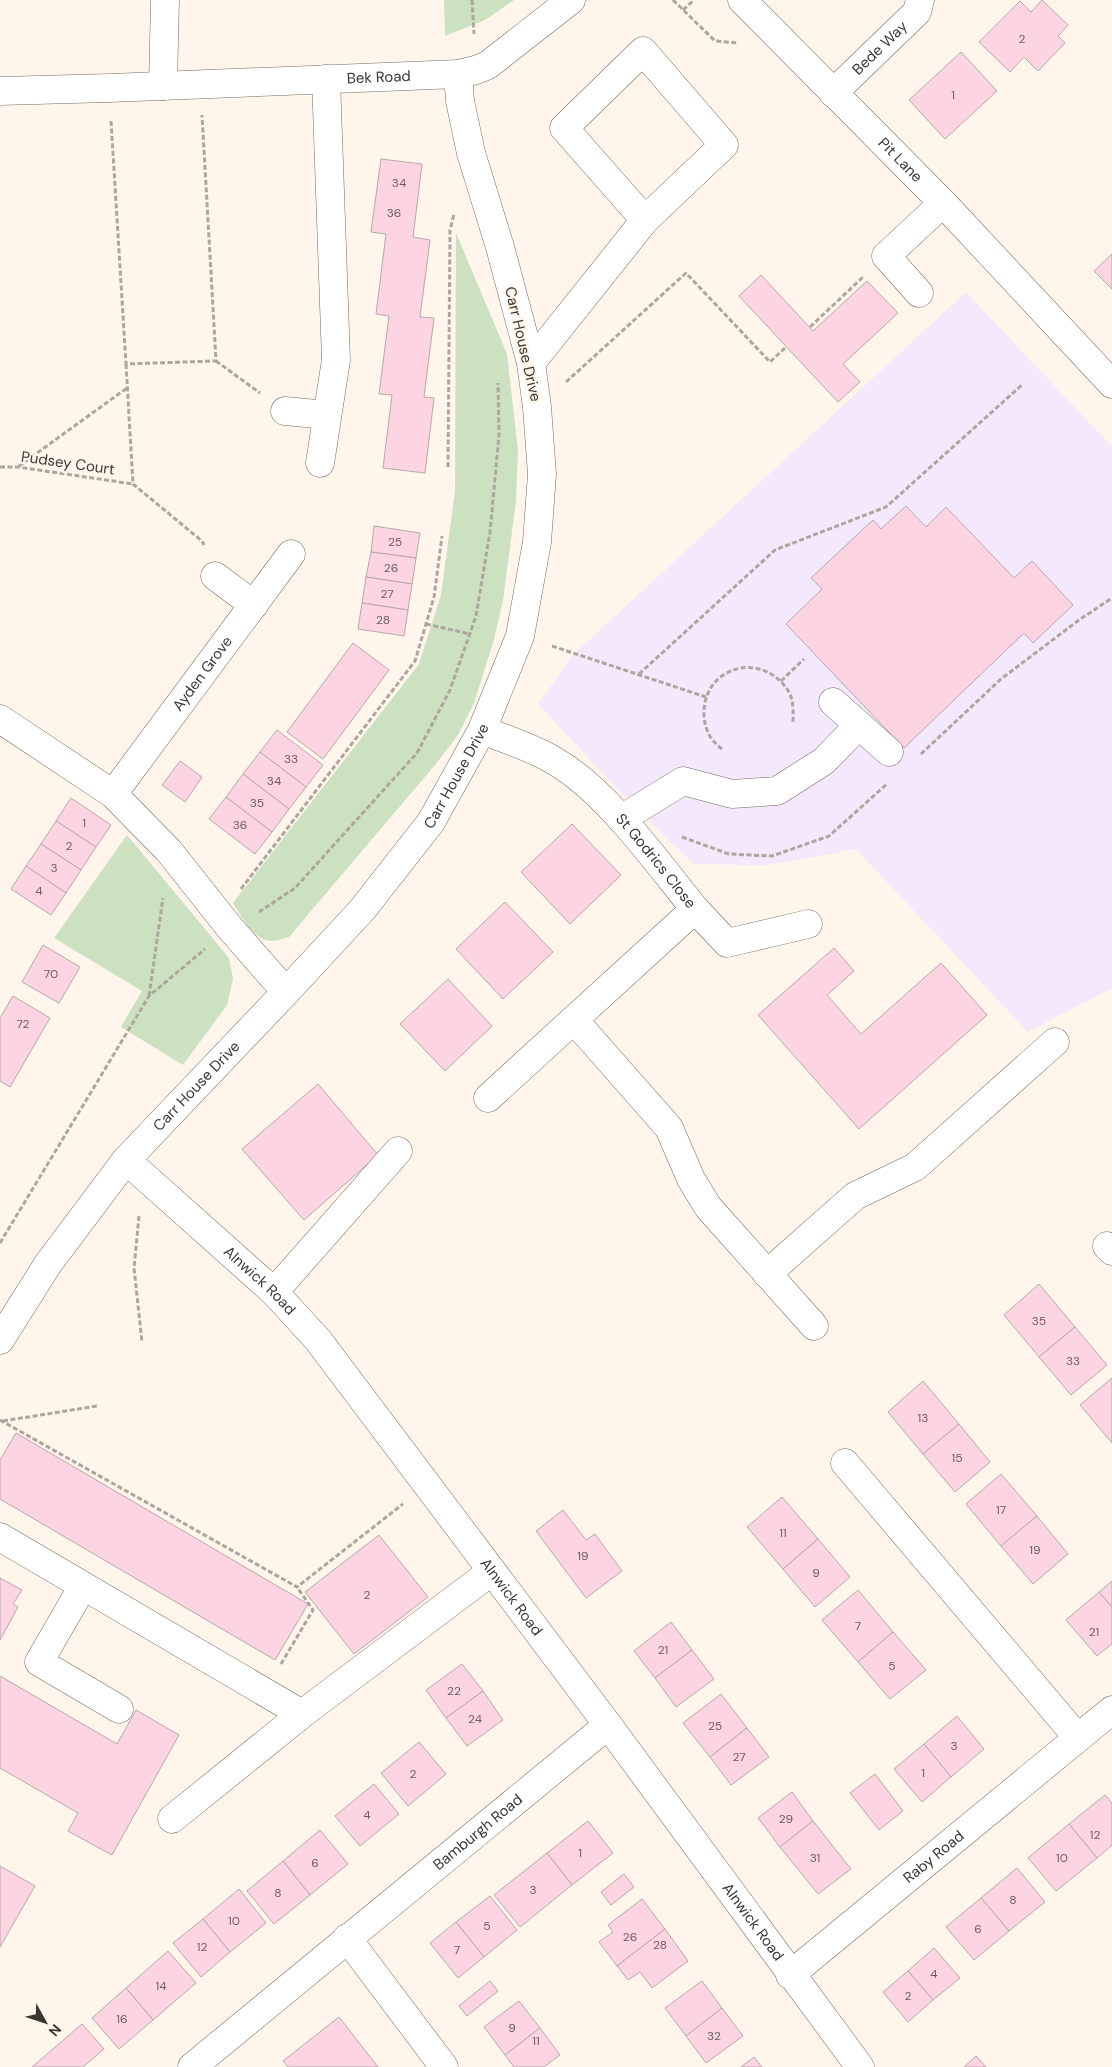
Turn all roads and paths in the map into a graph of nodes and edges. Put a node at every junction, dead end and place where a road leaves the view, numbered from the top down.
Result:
1 (165, 0) edge
2 (571, 0) edge
3 (673, 0) edge
4 (694, 0) edge
5 (742, 0) edge
6 (920, 0) edge
7 (683, 10) junction
8 (774, 33) junction
9 (458, 74) junction
10 (326, 79) junction
11 (200, 84) junction
12 (163, 86) junction
13 (110, 88) junction
14 (0, 90) edge
15 (833, 93) junction
16 (943, 203) junction
17 (455, 211) dead end
18 (645, 220) junction
19 (886, 256) junction
20 (919, 293) dead end
21 (810, 326) dead end
22 (786, 347) dead end
23 (216, 361) junction
24 (530, 363) junction
25 (126, 364) junction
26 (1107, 367) edge
27 (498, 378) dead end
28 (1023, 384) dead end
29 (128, 388) junction
30 (537, 407) junction
31 (285, 411) joint
32 (327, 415) junction
33 (320, 463) dead end
34 (0, 467) edge
35 (18, 467) junction
36 (448, 467) dead end
37 (133, 484) junction
38 (442, 536) dead end
39 (292, 554) dead end
40 (215, 576) joint
41 (1112, 598) edge
42 (254, 605) junction
43 (426, 624) junction
44 (470, 634) junction
45 (574, 654) dead end
46 (804, 659) dead end
47 (639, 674) junction
48 (781, 681) junction
49 (706, 697) junction
50 (833, 702) dead end
51 (0, 720) edge
52 (793, 722) dead end
53 (858, 726) junction
54 (482, 730) junction
55 (722, 749) dead end
56 (897, 760) junction
57 (113, 794) junction
58 (621, 819) junction
59 (680, 836) dead end
60 (169, 851) junction
61 (695, 909) junction
62 (225, 922) junction
63 (808, 924) dead end
64 (286, 992) junction
65 (149, 996) junction
66 (574, 1020) junction
67 (1055, 1042) dead end
68 (488, 1098) dead end
69 (398, 1151) dead end
70 (135, 1168) junction
71 (0, 1243) edge
72 (767, 1274) junction
73 (274, 1292) junction
74 (814, 1326) dead end
75 (0, 1340) edge
76 (142, 1342) dead end
77 (97, 1406) dead end
78 (1, 1421) edge
79 (845, 1463) dead end
80 (428, 1485) junction
81 (0, 1537) edge
82 (492, 1571) junction
83 (83, 1586) junction
84 (297, 1586) junction
85 (264, 1692) junction
86 (119, 1709) dead end
87 (1112, 1710) edge
88 (302, 1714) junction
89 (608, 1725) junction
90 (1078, 1738) junction
91 (172, 1819) dead end
92 (347, 1938) junction
93 (790, 1975) junction
94 (192, 2067) edge
95 (444, 2067) edge
96 (860, 2067) edge

1 - 12 street
2 - 9 street, Bek Road
3 - 7 path
4 - 7 path
5 - 8 street, Pit Lane
6 - 15 street, Bede Way
7 - 8 path
8 - 15 street, Pit Lane
9 - 10 street, Bek Road
9 - 24 street, Carr House Drive
10 - 11 street, Bek Road
10 - 32 street
11 - 12 street, Bek Road
11 - 23 path
12 - 13 street, Bek Road
13 - 14 street, Bek Road
13 - 25 path
15 - 16 street, Pit Lane
16 - 19 street
16 - 26 street, Pit Lane
17 - 36 path
18 - 18 street
18 - 24 street
19 - 20 street
19 - 21 path
22 - 30 path
23 - 25 path
23 - 31 path
24 - 30 street, Carr House Drive
25 - 29 path
27 - 44 path
28 - 47 path
29 - 35 path
29 - 37 path
30 - 54 street, Carr House Drive
31 - 32 street
32 - 33 street
34 - 35 path, Pudsey Court
35 - 37 path, Pudsey Court
37 - 40 path
38 - 43 path
39 - 42 street, Ayden Grove
40 - 42 street
41 - 56 path
42 - 57 street, Ayden Grove
43 - 44 path
43 - 62 path
44 - 62 path
45 - 47 path
46 - 48 path
47 - 49 path
48 - 49 path
48 - 52 path
49 - 55 path
50 - 53 street
51 - 57 street
53 - 56 street
53 - 58 street
54 - 58 street, St Godrics Close
54 - 64 street, Carr House Drive
56 - 59 path
57 - 60 street
58 - 61 street, St Godrics Close
60 - 62 street
60 - 65 path
61 - 63 street
61 - 66 street, St Godrics Close
62 - 64 street
62 - 65 path
64 - 70 street, Carr House Drive
65 - 71 path
66 - 68 street, St Godrics Close
66 - 72 street
67 - 72 street
69 - 73 street
70 - 73 street, Alnwick Road
70 - 75 street, Carr House Drive
70 - 76 path
72 - 74 street
73 - 80 street, Alnwick Road
77 - 78 path
78 - 84 path
79 - 90 street
80 - 82 street, Alnwick Road
80 - 84 path
81 - 83 street
82 - 88 street
82 - 89 street, Alnwick Road
83 - 85 street
83 - 86 street
84 - 85 path
85 - 88 street
87 - 90 street, Raby Road
88 - 91 street
89 - 92 street, Bamburgh Road
89 - 93 street, Alnwick Road
90 - 93 street, Raby Road
92 - 94 street, Bamburgh Road
92 - 95 street
93 - 96 street, Alnwick Road

